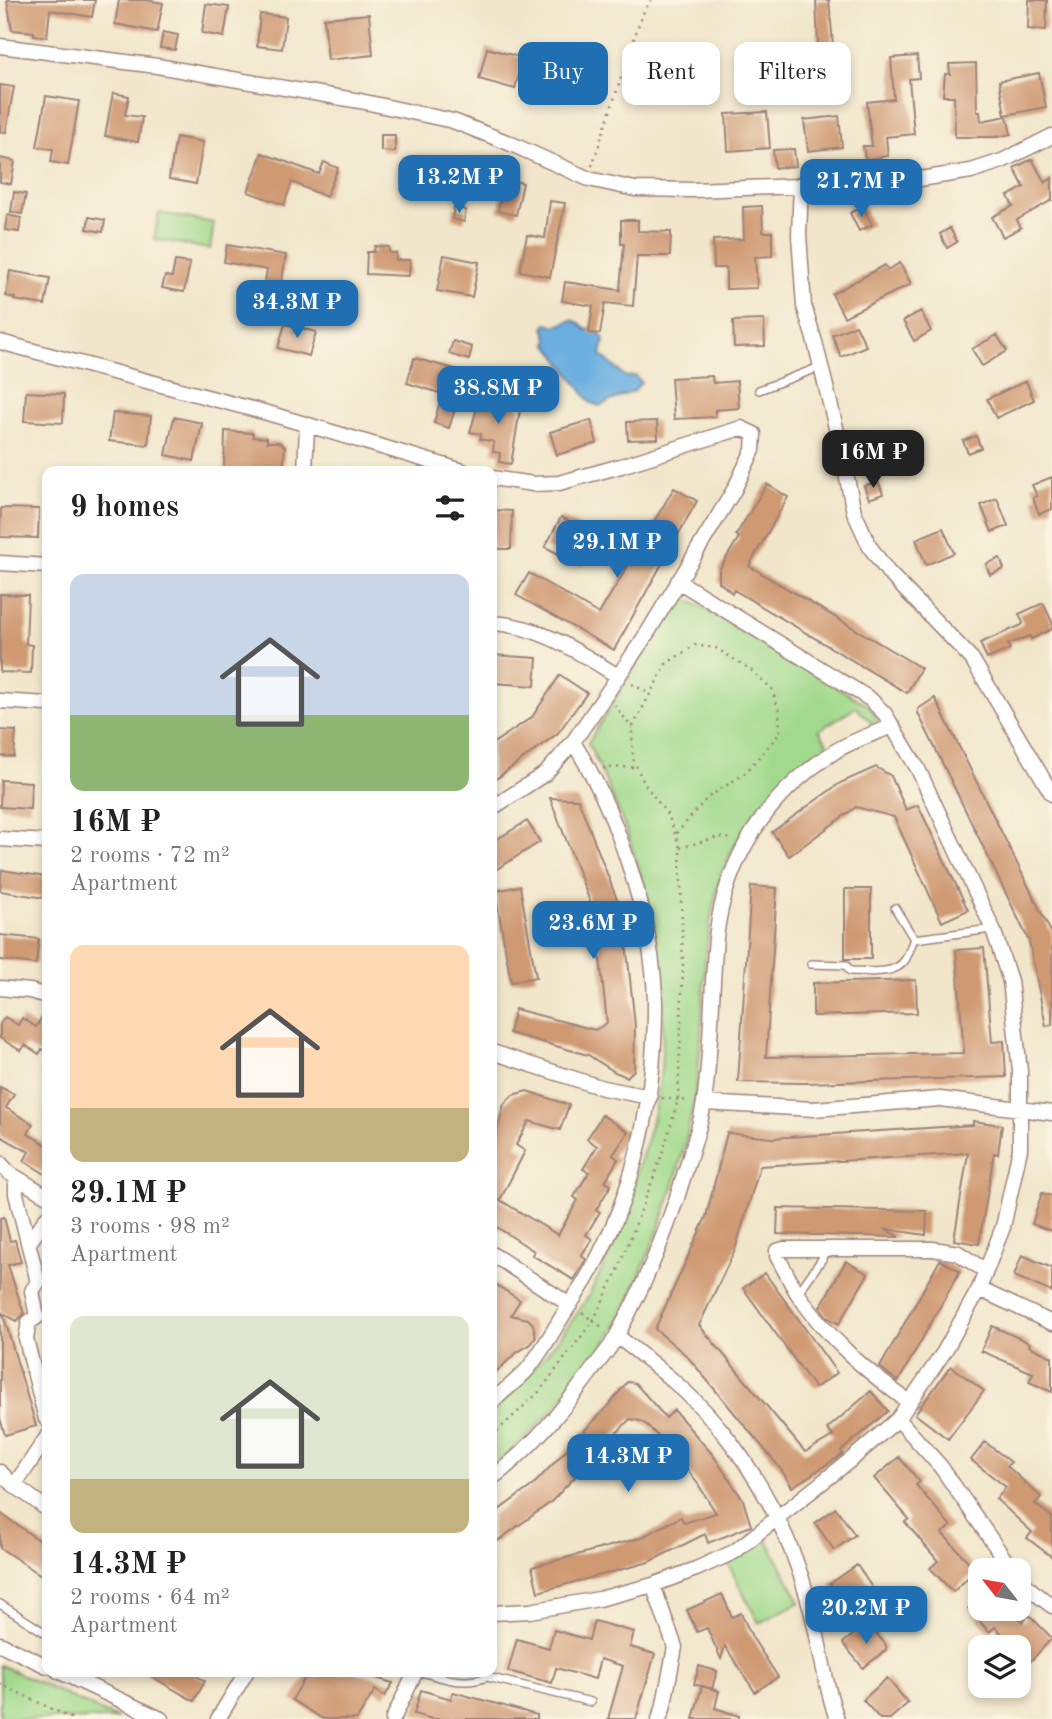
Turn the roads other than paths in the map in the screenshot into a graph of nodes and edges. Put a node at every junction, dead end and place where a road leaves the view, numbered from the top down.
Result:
1 (0, 46) edge
2 (1052, 136) edge
3 (801, 184) junction
4 (0, 342) edge
5 (820, 367) junction
6 (759, 390) dead end
7 (307, 427) junction
8 (305, 466) edge
9 (445, 466) edge
10 (497, 479) edge
11 (0, 563) edge
12 (42, 566) edge
13 (678, 581) junction
14 (497, 624) edge
15 (618, 676) junction
16 (0, 701) edge
17 (42, 704) edge
18 (892, 726) junction
19 (573, 742) junction
20 (1052, 794) edge
21 (497, 805) edge
22 (0, 839) edge
23 (42, 842) edge
24 (895, 908) dead end
25 (993, 929) junction
26 (914, 939) junction
27 (811, 964) dead end
28 (0, 988) edge
29 (42, 995) edge
30 (497, 1054) edge
31 (650, 1097) junction
32 (704, 1103) junction
33 (1020, 1108) junction
34 (1052, 1113) edge
35 (0, 1163) edge
36 (16, 1178) junction
37 (42, 1193) edge
38 (42, 1224) edge
39 (29, 1243) junction
40 (825, 1249) junction
41 (497, 1257) edge
42 (986, 1272) junction
43 (979, 1289) junction
44 (798, 1294) junction
45 (570, 1305) junction
46 (1052, 1323) edge
47 (617, 1336) junction
48 (497, 1397) edge
49 (42, 1401) edge
50 (909, 1402) junction
51 (898, 1419) junction
52 (42, 1444) edge
53 (0, 1472) edge
54 (497, 1473) edge
55 (20, 1476) dead end
56 (42, 1505) edge
57 (778, 1518) junction
58 (1004, 1558) edge
59 (653, 1585) junction
60 (1031, 1590) edge
61 (0, 1604) edge
62 (1052, 1606) edge
63 (497, 1613) edge
64 (42, 1631) edge
65 (0, 1635) edge
66 (0, 1644) edge
67 (15, 1651) junction
68 (42, 1664) edge
69 (71, 1677) edge
70 (234, 1677) edge
71 (243, 1677) edge
72 (414, 1677) edge
73 (437, 1677) edge
74 (482, 1677) edge
75 (497, 1677) edge
76 (591, 1702) dead end
77 (162, 1719) edge
78 (210, 1719) edge
79 (218, 1719) edge
80 (393, 1719) edge
81 (659, 1719) edge
82 (837, 1719) edge

1 - 3 street
2 - 3 street
3 - 5 street
4 - 7 street
5 - 6 lane
5 - 20 street
7 - 8 street
7 - 9 street
10 - 13 street
11 - 12 street
13 - 15 street
13 - 18 street
14 - 15 street
15 - 19 street
16 - 17 street
18 - 25 street
18 - 32 street
19 - 21 street
19 - 31 street
22 - 23 street
24 - 26 lane
25 - 26 lane
25 - 33 street
26 - 27 lane
28 - 29 street
30 - 31 street
31 - 45 street
32 - 33 street
32 - 47 street
33 - 34 street
33 - 42 street
35 - 36 street
36 - 37 street
36 - 39 street
38 - 39 street
39 - 49 street
40 - 42 street
40 - 44 lane
40 - 44 street
41 - 45 street
42 - 43 street
43 - 46 street
43 - 50 street
44 - 50 street
45 - 48 street
47 - 54 street
47 - 57 street
50 - 51 street
51 - 57 street
51 - 58 street
52 - 55 street
53 - 56 street
57 - 59 street
57 - 82 street
59 - 63 street
59 - 81 street
60 - 62 street
61 - 64 lane
65 - 67 lane
66 - 67 street
67 - 68 street
69 - 77 street
70 - 78 street
71 - 79 street
72 - 80 street
73 - 74 lane
75 - 76 lane

